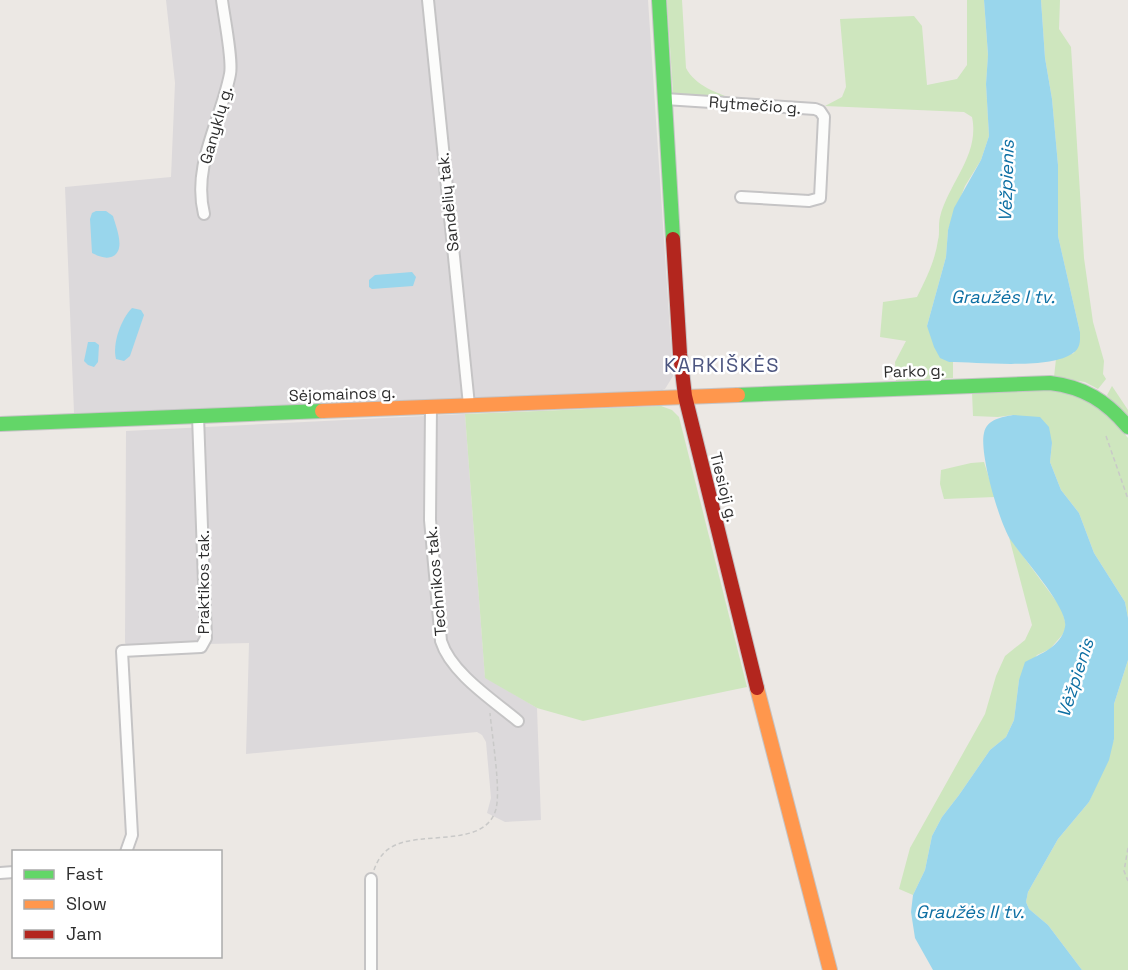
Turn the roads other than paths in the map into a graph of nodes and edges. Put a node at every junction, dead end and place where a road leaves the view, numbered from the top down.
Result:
1 (222, 0) edge
2 (428, 0) edge
3 (659, 0) edge
4 (665, 99) junction
5 (741, 197) dead end
6 (204, 214) dead end
7 (685, 396) junction
8 (469, 405) junction
9 (431, 408) junction
10 (198, 416) junction
11 (0, 424) edge
12 (1128, 427) edge
13 (518, 721) dead end
14 (127, 850) edge
15 (371, 879) road end
16 (371, 970) edge
17 (830, 970) edge

1 - 6 street, Ganyklų g.
2 - 8 street, Sandėlių tak.
3 - 4 street, Tiesioji g.
4 - 5 street, Rytmečio g.
4 - 7 street, Tiesioji g.
7 - 8 street, Sėjomainos g.
7 - 12 street, Parko g.
7 - 17 street, Tiesioji g.
8 - 9 street, Sėjomainos g.
9 - 10 street, Sėjomainos g.
9 - 13 street, Technikos tak.
10 - 11 street, Sėjomainos g.
10 - 14 street, Praktikos tak.
15 - 16 street

